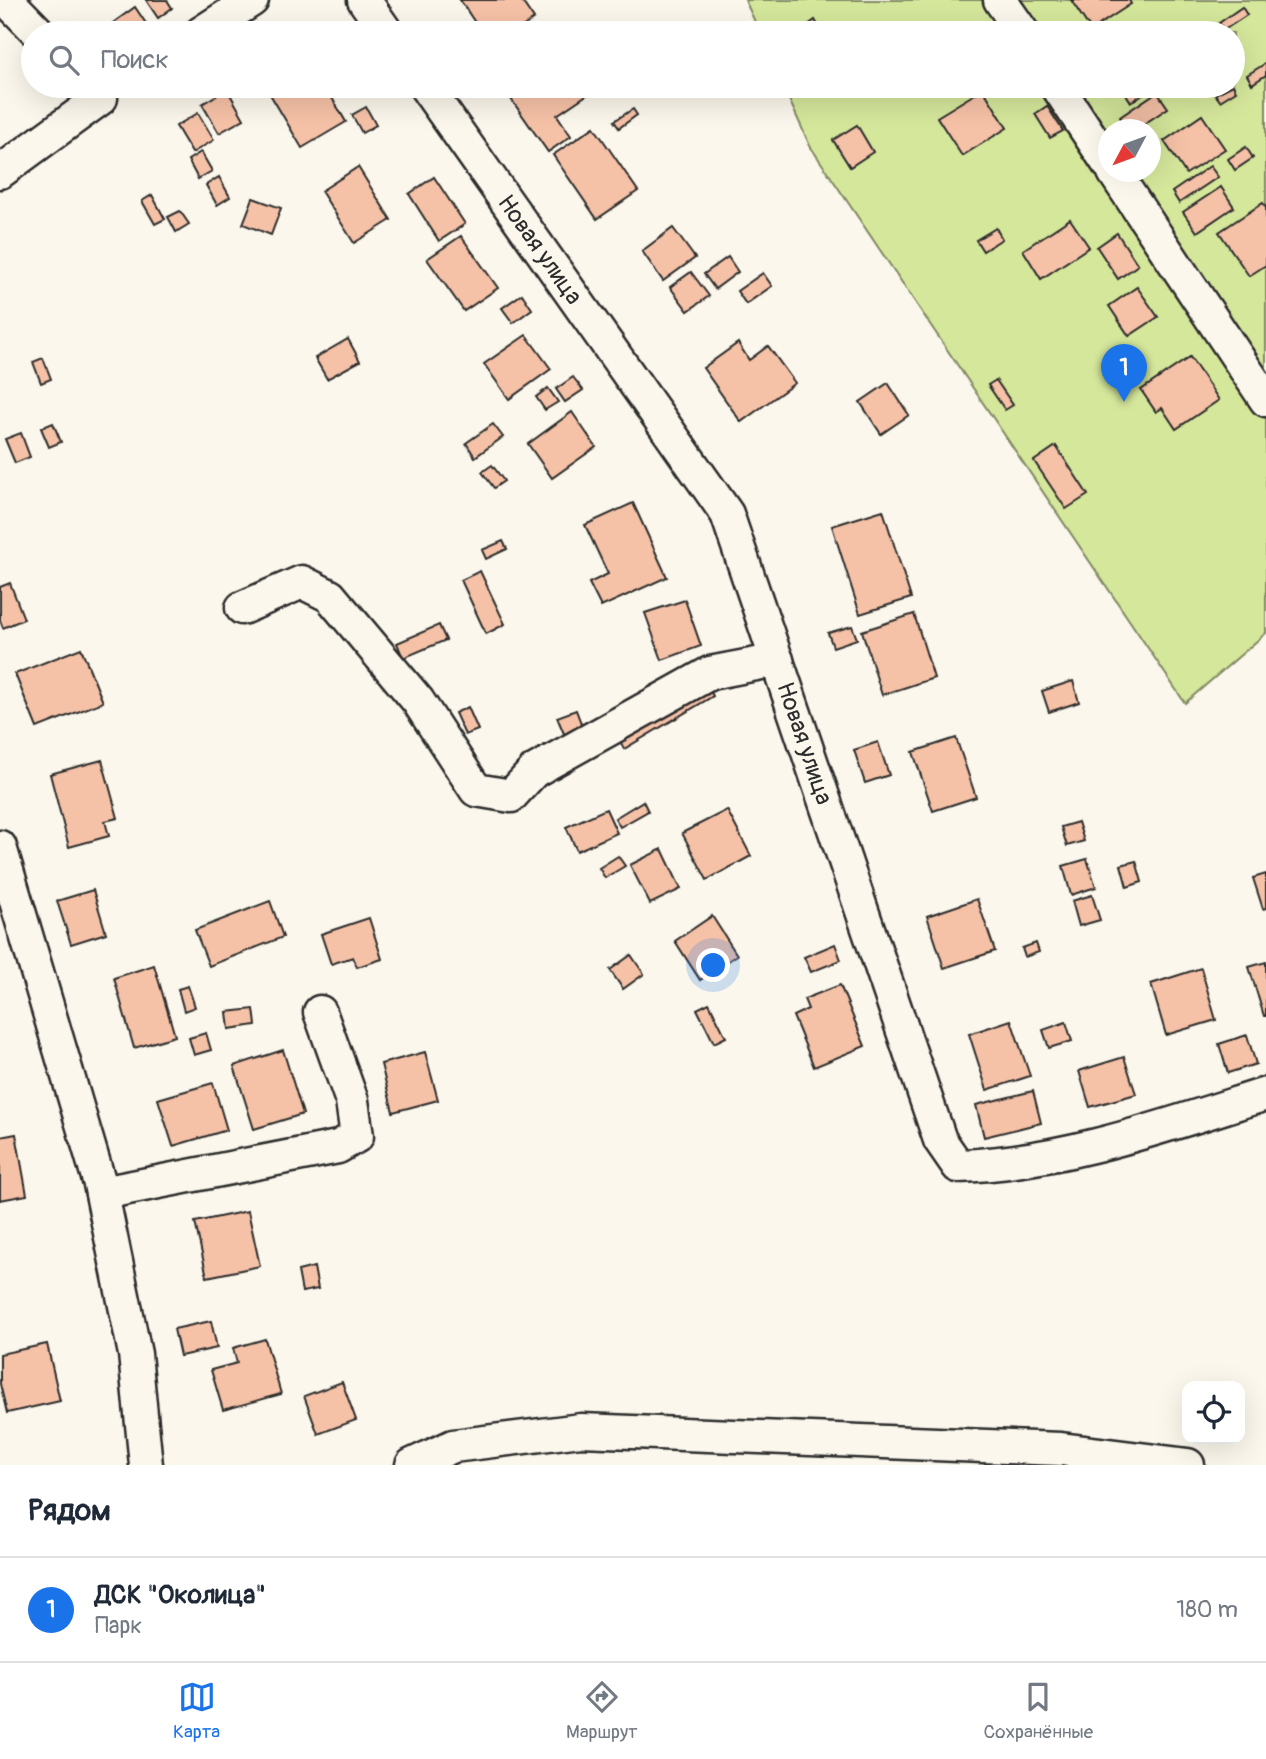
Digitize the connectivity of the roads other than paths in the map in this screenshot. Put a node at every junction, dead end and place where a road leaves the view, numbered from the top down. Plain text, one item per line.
1 (7, 0) edge
2 (252, 0) edge
3 (364, 0) edge
4 (1000, 0) edge
5 (27, 21) edge
6 (220, 21) edge
7 (379, 21) edge
8 (1015, 21) edge
9 (93, 98) edge
10 (433, 98) edge
11 (1065, 98) edge
12 (1098, 148) edge
13 (0, 172) edge
14 (1121, 182) edge
15 (1266, 400) edge
16 (242, 608) dead end
17 (777, 660) junction
18 (0, 847) edge
19 (320, 1012) dead end
20 (1266, 1094) edge
21 (102, 1193) junction
22 (780, 1452) edge
23 (1064, 1457) edge
24 (146, 1465) edge
25 (412, 1465) edge
26 (1188, 1465) edge

1 - 5 street
2 - 6 street
3 - 7 street
4 - 8 street
9 - 13 street
10 - 17 street, Новая улица
11 - 12 street
14 - 15 street
16 - 17 street
17 - 20 street, Новая улица
18 - 21 street
19 - 21 street
21 - 24 street
22 - 23 street
22 - 25 street
23 - 26 street

